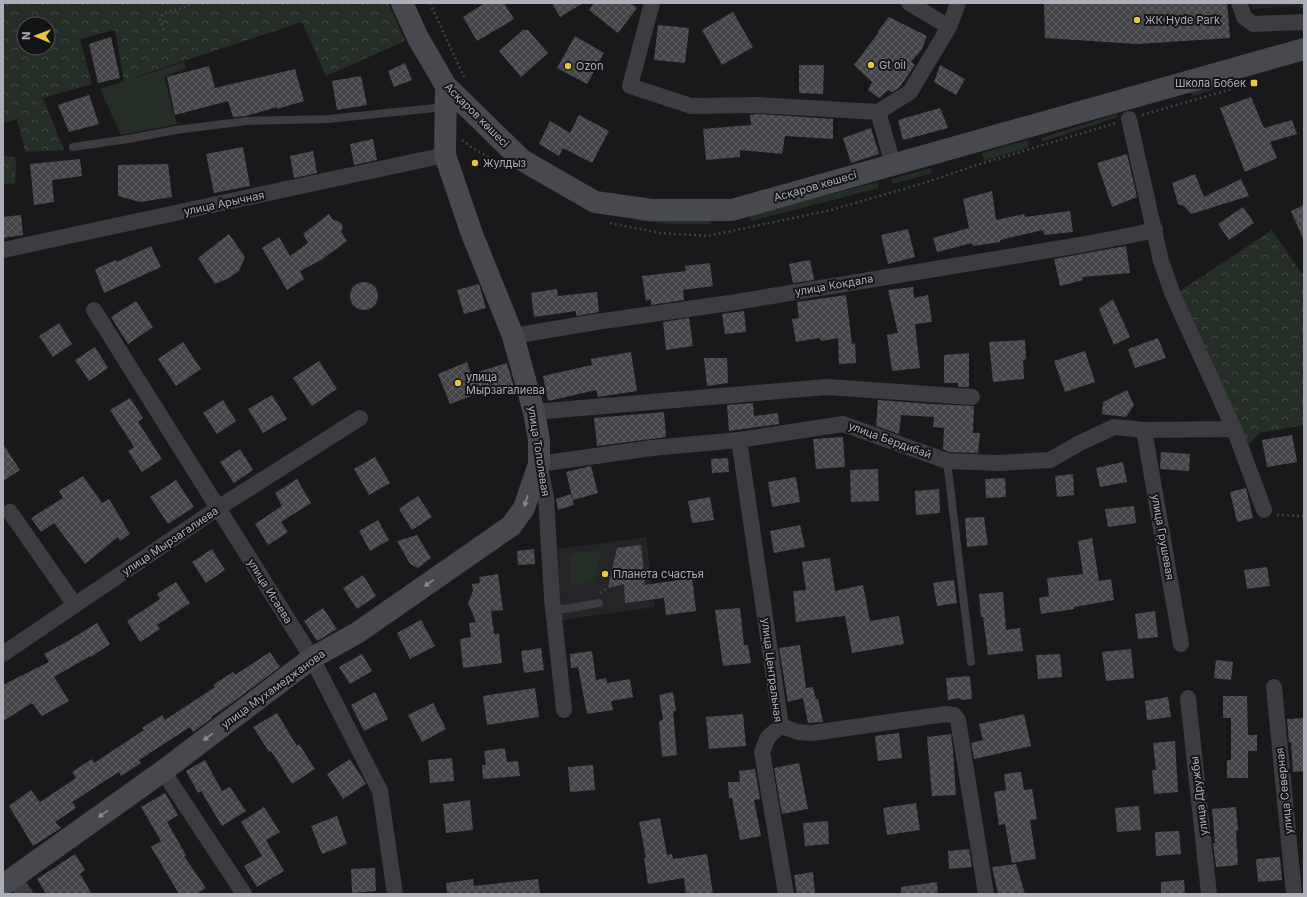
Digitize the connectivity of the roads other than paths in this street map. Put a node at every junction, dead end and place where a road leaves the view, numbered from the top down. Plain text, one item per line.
1 (402, 3) edge
2 (652, 3) edge
3 (909, 3) edge
4 (958, 3) edge
5 (1239, 3) edge
6 (1304, 22) edge
7 (949, 27) junction
8 (1304, 49) edge
9 (456, 84) junction
10 (878, 112) junction
11 (446, 116) junction
12 (1129, 119) road end
13 (73, 147) dead end
14 (445, 155) junction
15 (893, 164) junction
16 (1154, 229) junction
17 (3, 250) edge
18 (94, 310) dead end
19 (513, 336) junction
20 (972, 397) dead end
21 (534, 412) junction
22 (360, 418) dead end
23 (1234, 428) junction
24 (1144, 430) junction
25 (739, 440) junction
26 (947, 461) junction
27 (539, 464) junction
28 (218, 508) junction
29 (1264, 510) road end
30 (10, 512) dead end
31 (599, 602) dead end
32 (75, 605) junction
33 (553, 610) junction
34 (1181, 644) dead end
35 (3, 654) edge
36 (312, 658) junction
37 (971, 662) dead end
38 (1274, 688) dead end
39 (1188, 698) dead end
40 (564, 710) dead end
41 (781, 726) junction
42 (163, 771) junction
43 (14, 886) edge
44 (244, 894) edge
45 (395, 894) edge
46 (786, 894) edge
47 (986, 894) edge
48 (1209, 894) edge
49 (1294, 894) edge

1 - 9 street, Асқаров көшесі
2 - 10 street
3 - 7 street
4 - 7 street
5 - 6 street
7 - 10 street
8 - 15 street, Асқаров көшесі
9 - 11 street, улица Тополевая
9 - 15 street, Асқаров көшесі
10 - 15 street
11 - 13 lane
11 - 14 street, улица Тополевая
12 - 16 street
14 - 17 street, улица Арычная
14 - 19 street, улица Тополевая
16 - 19 street, улица Кокдала
16 - 23 street
18 - 28 street, улица Исаева
19 - 21 street, улица Тополевая
20 - 21 street
21 - 27 street, улица Тополевая
22 - 28 street, улица Мырзагалиева
23 - 24 street, улица Бердибай
23 - 29 street
24 - 26 street, улица Бердибай
24 - 34 street, улица Грушевая
25 - 26 street, улица Бердибай
25 - 27 street, улица Бердибай
25 - 41 street, улица Центральная
26 - 37 lane
27 - 33 street, улица Тополевая
27 -> 36 street, улица Мухамеджанова
28 - 32 street, улица Мырзагалиева
28 - 36 street, улица Исаева
30 - 32 street
31 - 33 lane
32 - 35 street, улица Мырзагалиева
33 - 40 street, улица Тополевая
36 -> 42 street, улица Мухамеджанова
36 - 45 street, улица Исаева
38 - 49 street, улица Северная
39 - 48 street, улица Дружбы
41 - 46 street, улица Центральная
41 - 47 street
42 -> 43 street, улица Мухамеджанова
42 - 44 street

